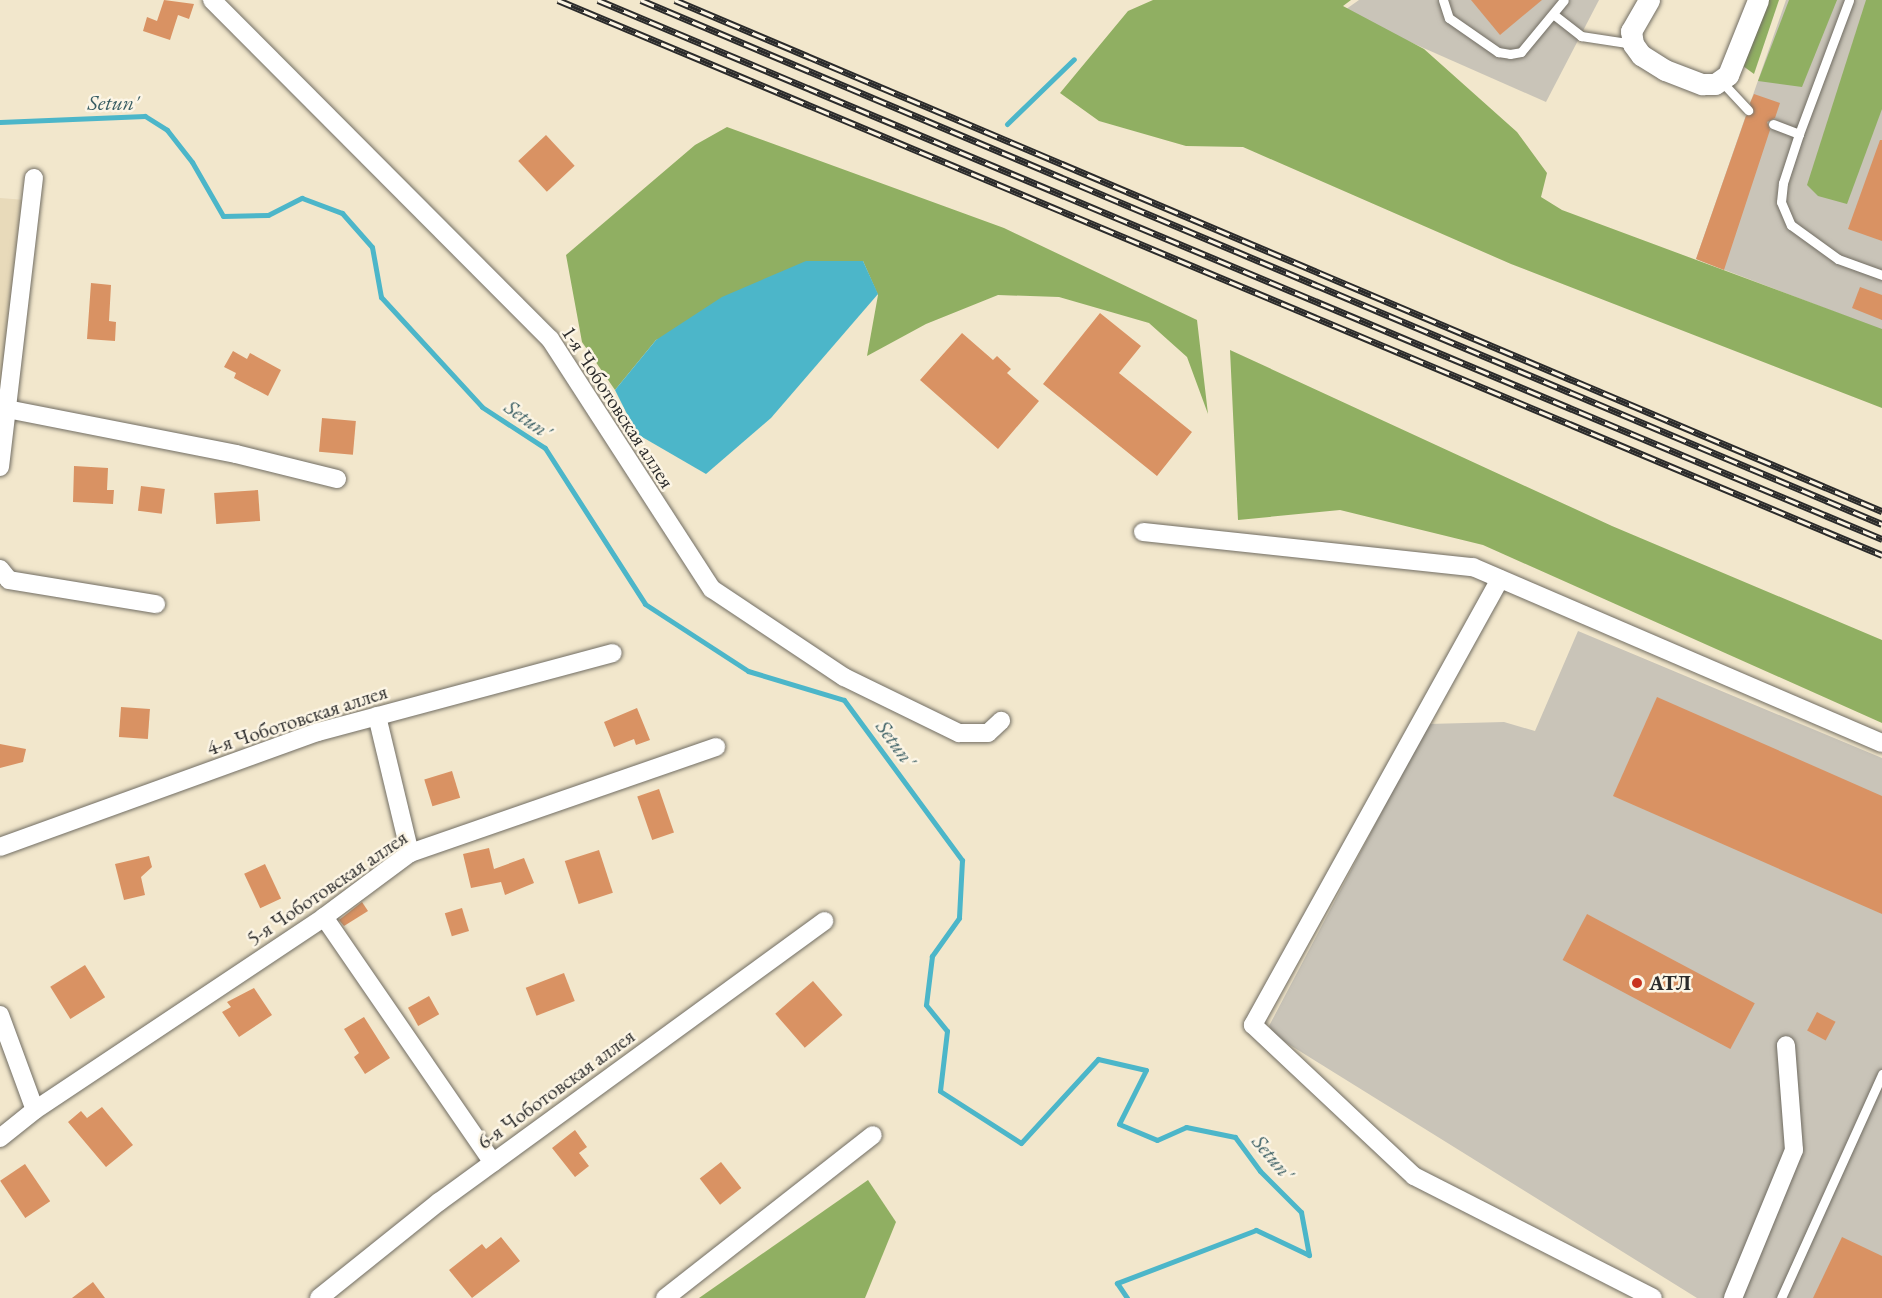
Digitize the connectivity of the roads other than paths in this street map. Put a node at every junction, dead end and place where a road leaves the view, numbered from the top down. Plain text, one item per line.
1 (212, 0) edge
2 (1443, 0) edge
3 (1564, 0) edge
4 (1649, 0) edge
5 (1758, 0) edge
6 (1849, 0) edge
7 (1553, 14) junction
8 (1634, 44) junction
9 (1721, 81) junction
10 (1748, 110) dead end
11 (1773, 124) dead end
12 (1799, 134) junction
13 (34, 178) dead end
14 (1882, 276) edge
15 (7, 409) junction
16 (0, 467) edge
17 (337, 479) dead end
18 (1143, 532) dead end
19 (0, 569) edge
20 (1500, 579) junction
21 (156, 604) dead end
22 (613, 653) dead end
23 (377, 716) junction
24 (1001, 721) dead end
25 (1882, 743) edge
26 (716, 747) dead end
27 (0, 847) edge
28 (410, 854) junction
29 (324, 917) junction
30 (824, 921) dead end
31 (0, 1015) edge
32 (1786, 1045) dead end
33 (1882, 1074) edge
34 (35, 1110) junction
35 (873, 1136) dead end
36 (0, 1138) edge
37 (493, 1163) junction
38 (319, 1298) edge
39 (665, 1298) edge
40 (1653, 1298) edge
41 (1733, 1298) edge
42 (1781, 1298) edge

1 - 24 street, 1-я Чоботовская аллея
2 - 7 lane
3 - 7 lane
4 - 8 street
5 - 9 street
6 - 12 lane
7 - 8 lane
8 - 9 street
9 - 10 lane
11 - 12 lane
12 - 14 lane
13 - 15 street
15 - 16 street
15 - 17 street
18 - 20 street
19 - 21 street
20 - 25 street
20 - 40 street
22 - 23 street, 4-я Чоботовская аллея
23 - 27 street, 4-я Чоботовская аллея
23 - 28 street
26 - 28 street, 5-я Чоботовская аллея
28 - 29 street, 5-я Чоботовская аллея
29 - 34 street, 5-я Чоботовская аллея
29 - 37 street
30 - 37 street, 6-я Чоботовская аллея
31 - 34 street
32 - 41 street
33 - 42 lane
34 - 36 street, 5-я Чоботовская аллея
35 - 39 street
37 - 38 street, 6-я Чоботовская аллея

